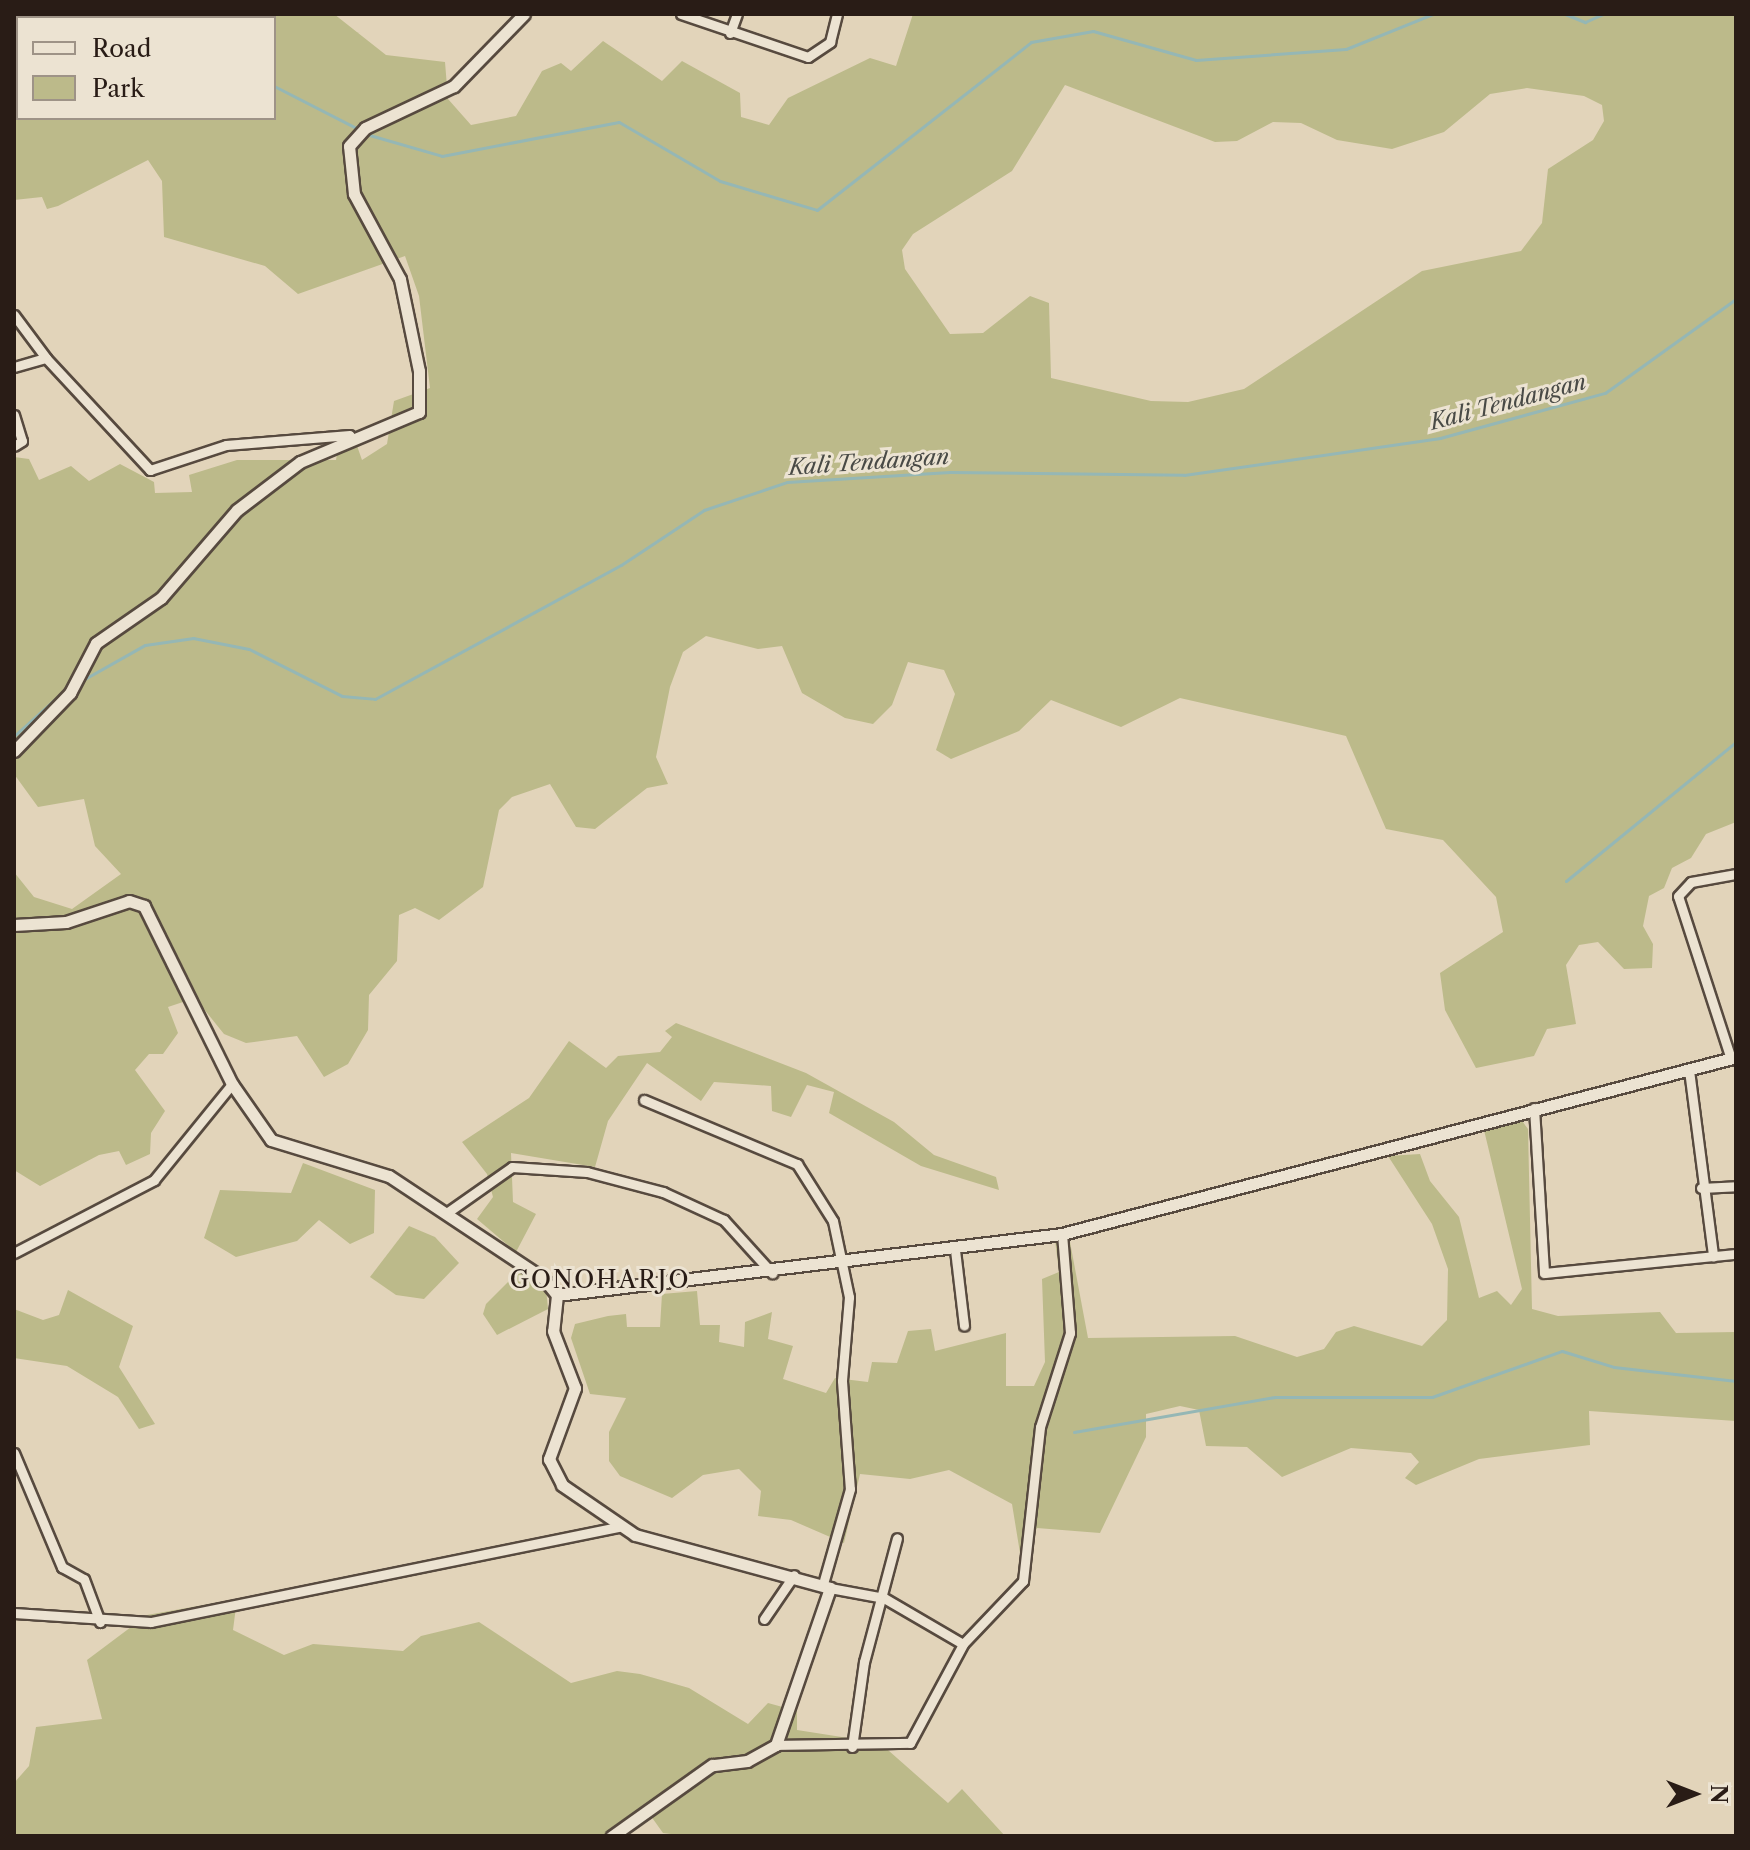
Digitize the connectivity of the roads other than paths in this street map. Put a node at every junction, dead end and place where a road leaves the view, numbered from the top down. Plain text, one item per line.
1 (524, 14) edge
2 (681, 14) edge
3 (737, 14) edge
4 (837, 14) edge
5 (730, 33) junction
6 (14, 315) edge
7 (46, 358) junction
8 (14, 367) edge
9 (14, 415) edge
10 (350, 435) junction
11 (14, 446) edge
12 (14, 751) edge
13 (1736, 874) edge
14 (14, 925) edge
15 (1733, 1058) edge
16 (1689, 1070) junction
17 (232, 1084) junction
18 (644, 1100) dead end
19 (1534, 1108) junction
20 (1736, 1186) edge
21 (1701, 1188) junction
22 (448, 1212) junction
23 (1062, 1234) junction
24 (955, 1250) junction
25 (14, 1253) edge
26 (1736, 1254) edge
27 (1713, 1256) junction
28 (846, 1265) junction
29 (772, 1273) junction
30 (557, 1295) junction
31 (964, 1325) dead end
32 (14, 1453) edge
33 (618, 1527) junction
34 (897, 1538) dead end
35 (795, 1573) junction
36 (827, 1584) junction
37 (884, 1598) junction
38 (14, 1613) edge
39 (764, 1619) dead end
40 (100, 1622) junction
41 (963, 1644) junction
42 (776, 1745) junction
43 (852, 1747) junction
44 (612, 1836) edge

1 - 10 street
2 - 5 street
3 - 5 street
4 - 5 street
6 - 7 street
7 - 8 street
7 - 10 street
9 - 11 street
10 - 12 street
13 - 15 street
14 - 17 street
15 - 16 street
16 - 19 street
16 - 21 street
17 - 22 street
17 - 25 street
18 - 28 street
19 - 23 street
19 - 27 street
20 - 21 street
21 - 27 street
22 - 29 street
22 - 30 street
23 - 24 street
23 - 41 street
24 - 28 street
24 - 31 street
26 - 27 street
28 - 29 street
28 - 36 street
29 - 30 street
30 - 33 street
32 - 40 street
33 - 35 street
33 - 40 street
34 - 37 street
35 - 36 street
35 - 39 street
36 - 37 street
36 - 42 street
37 - 41 street
37 - 43 street
38 - 40 street
41 - 43 street
42 - 43 street
42 - 44 street

